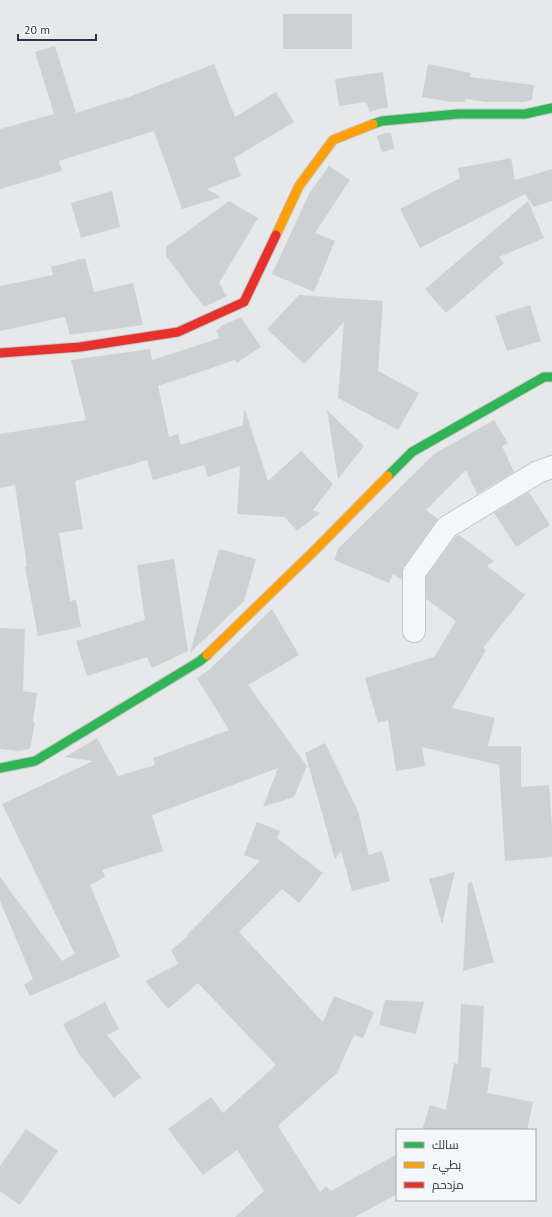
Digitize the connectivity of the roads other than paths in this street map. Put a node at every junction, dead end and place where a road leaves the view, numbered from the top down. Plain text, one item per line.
1 (552, 108) edge
2 (0, 353) edge
3 (552, 377) edge
4 (552, 467) edge
5 (414, 631) dead end
6 (0, 768) edge

1 - 2 street
3 - 6 street
4 - 5 street

